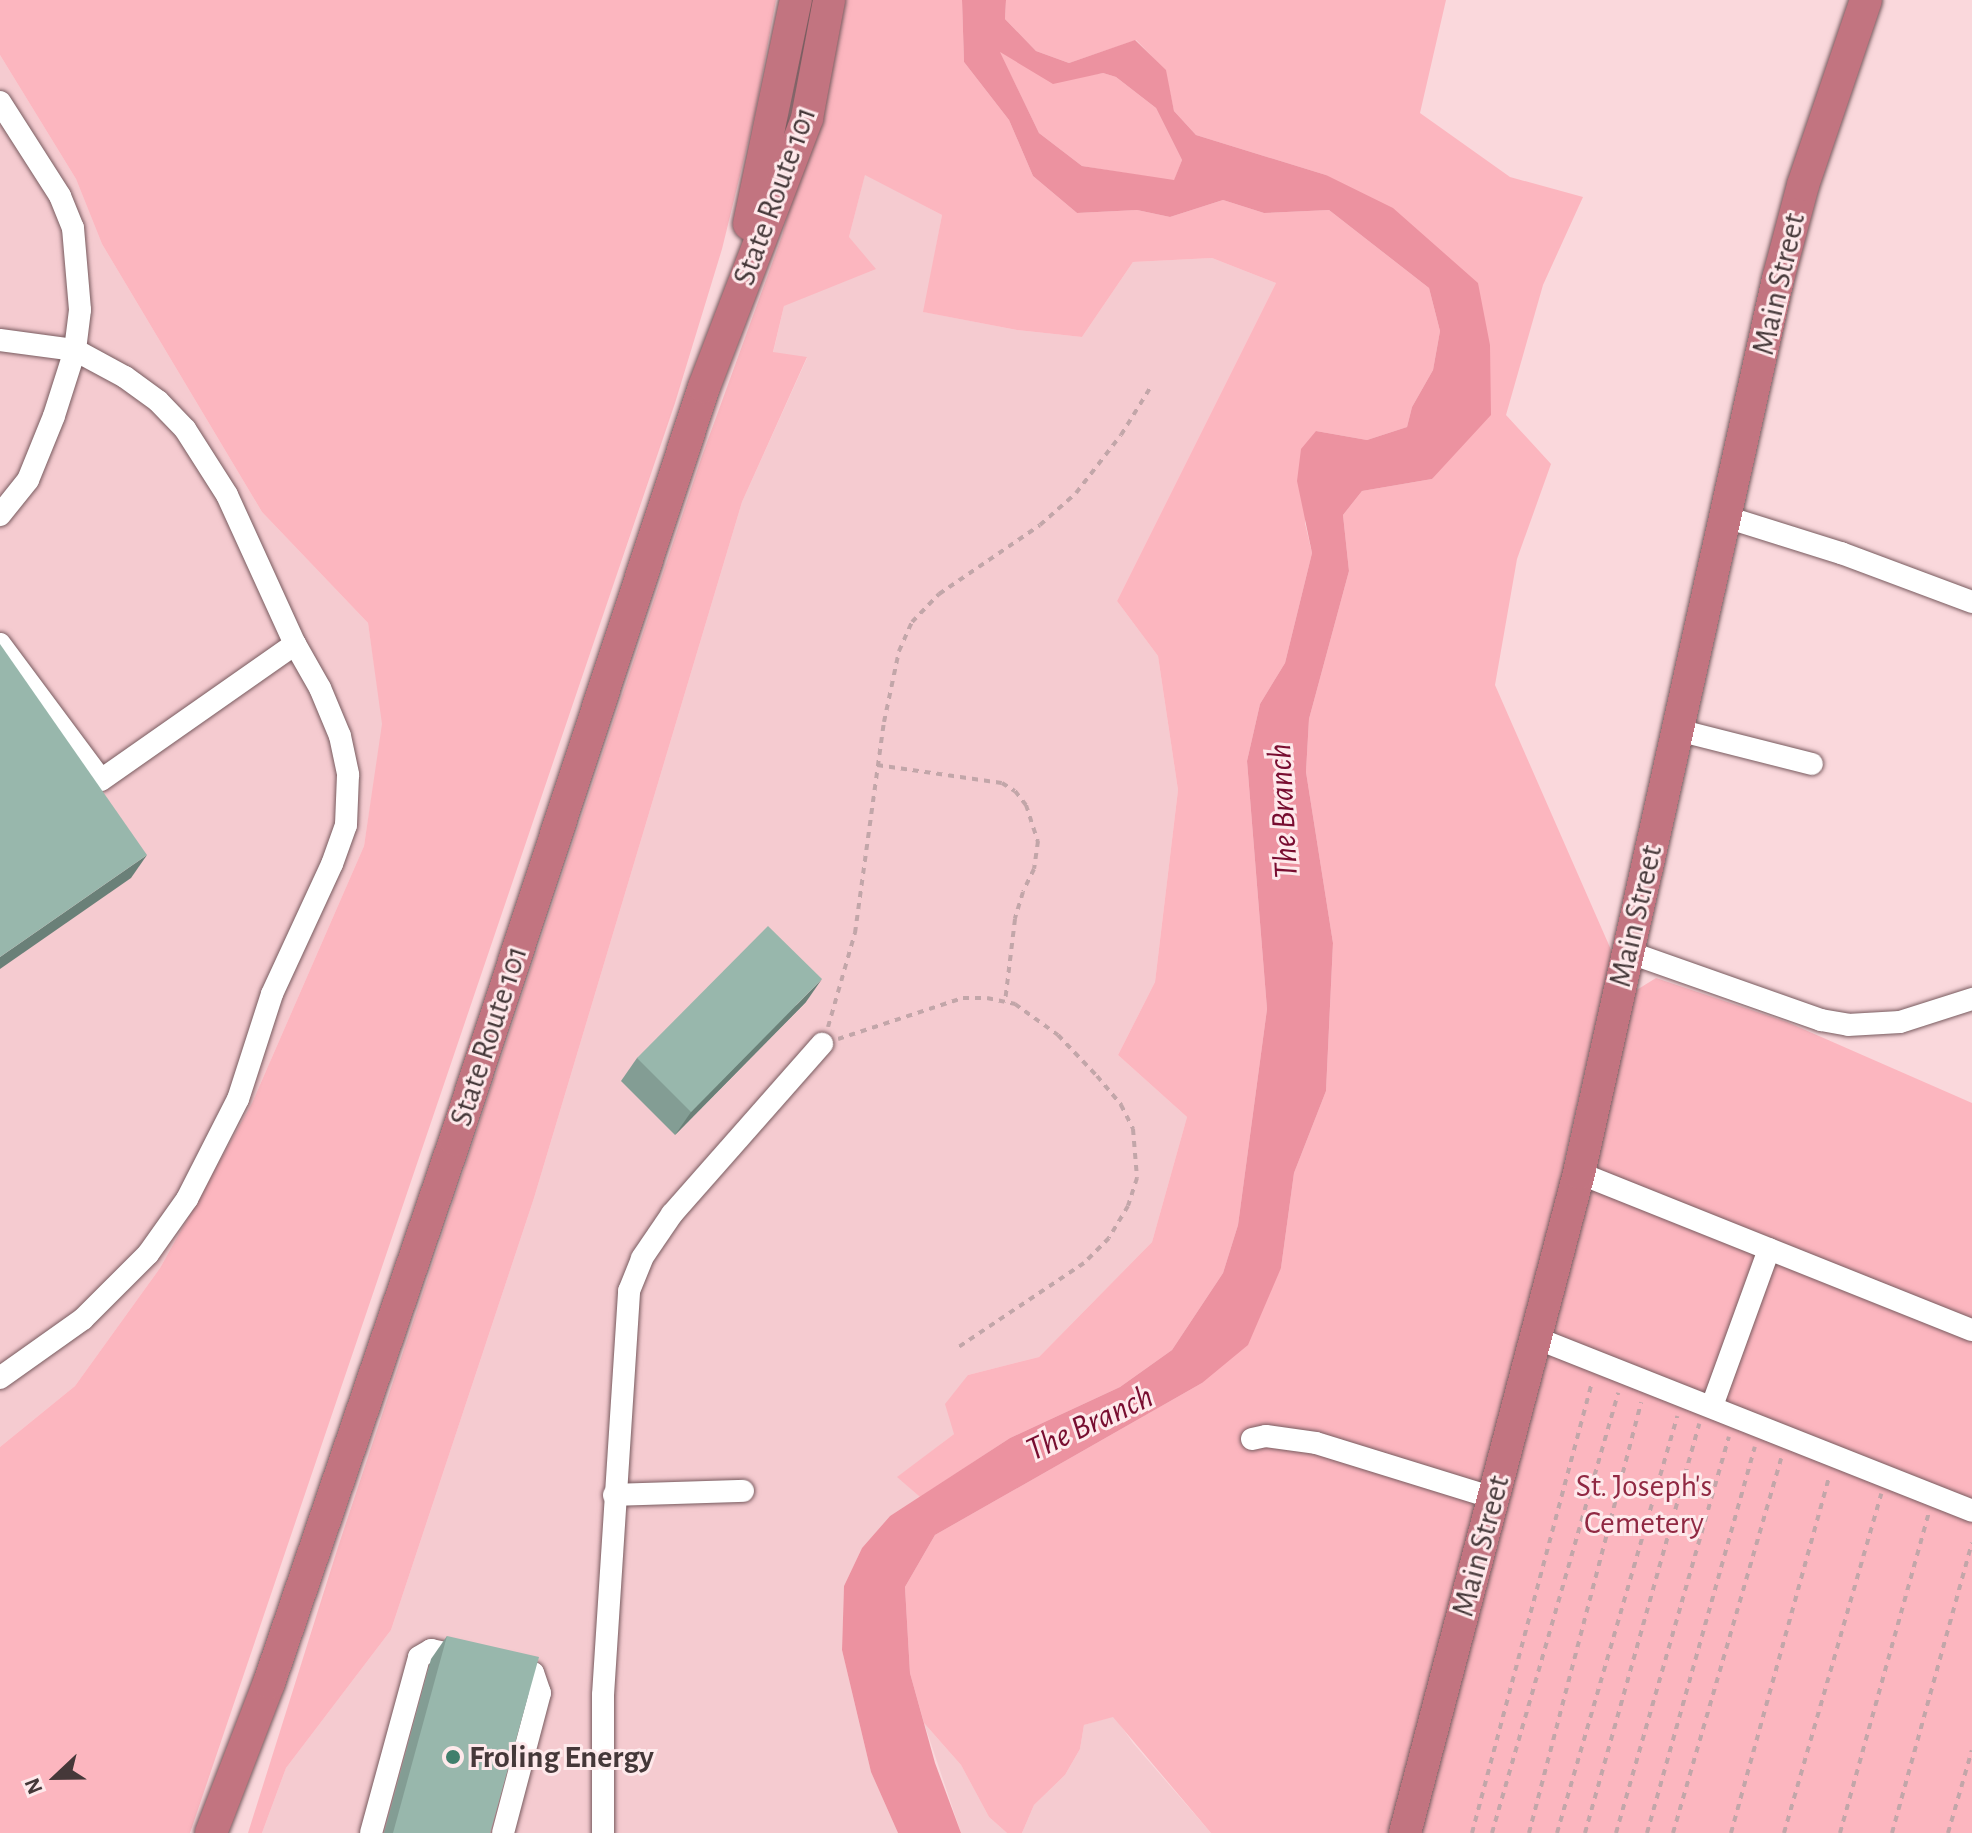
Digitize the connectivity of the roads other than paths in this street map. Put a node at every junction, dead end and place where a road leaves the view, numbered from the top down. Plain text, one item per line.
1 (796, 0) edge
2 (829, 0) edge
3 (1866, 0) edge
4 (0, 102) edge
5 (0, 340) edge
6 (75, 350) junction
7 (704, 387) junction
8 (0, 515) edge
9 (1726, 517) junction
10 (1972, 602) edge
11 (0, 644) edge
12 (295, 644) junction
13 (1678, 730) junction
14 (1812, 764) dead end
15 (1628, 952) junction
16 (1972, 999) edge
17 (822, 1044) road end
18 (1579, 1173) junction
19 (1769, 1249) junction
20 (1972, 1330) edge
21 (1536, 1338) junction
22 (0, 1378) edge
23 (1709, 1404) junction
24 (1252, 1439) dead end
25 (743, 1491) dead end
26 (614, 1495) junction
27 (1494, 1498) junction
28 (1972, 1511) edge
29 (269, 1683) junction
30 (211, 1833) edge
31 (230, 1833) edge
32 (371, 1833) edge
33 (503, 1833) edge
34 (603, 1833) edge
35 (1405, 1833) edge

1 - 7 highway, State Route 101
2 - 7 highway, State Route 101
3 - 9 highway, Main Street
4 - 6 street
5 - 6 street
6 - 8 street
6 - 12 street
7 - 29 highway, State Route 101
9 - 10 street
9 - 13 highway, Main Street
11 - 12 street
12 - 22 street
13 - 14 street
13 - 15 highway, Main Street
15 - 16 street
15 - 18 highway, Main Street
17 - 26 street
18 - 19 street
18 - 21 highway, Main Street
19 - 20 street
19 - 23 street
21 - 23 street
21 - 27 highway, Main Street
23 - 28 street
24 - 27 street
25 - 26 street
26 - 34 street
27 - 35 highway, Main Street
29 - 30 highway, State Route 101
29 - 31 highway, State Route 101
32 - 33 street

